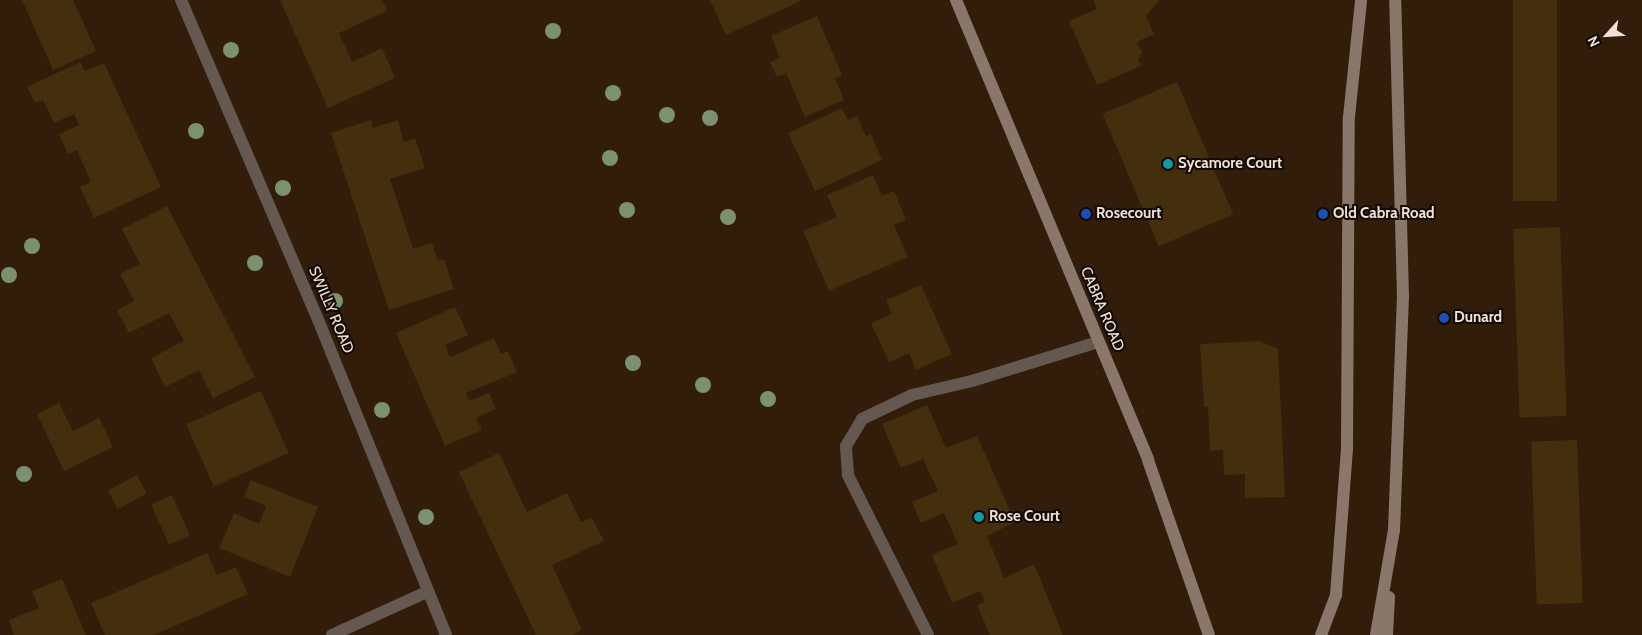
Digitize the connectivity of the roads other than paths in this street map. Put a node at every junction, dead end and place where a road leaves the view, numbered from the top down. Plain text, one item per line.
1 (181, 0) edge
2 (956, 0) edge
3 (1361, 0) edge
4 (1395, 0) edge
5 (1098, 342) junction
6 (1394, 530) junction
7 (427, 592) junction
8 (332, 635) edge
9 (446, 635) edge
10 (928, 635) edge
11 (1209, 635) edge
12 (1321, 635) edge
13 (1376, 635) edge
14 (1387, 635) edge

1 - 7 street, SWILLY ROAD
2 - 5 main road, CABRA ROAD
3 - 12 main road
4 - 6 main road
5 - 10 street
5 - 11 main road, CABRA ROAD
6 - 13 main road
6 - 14 main road
7 - 8 street
7 - 9 street, SWILLY ROAD

